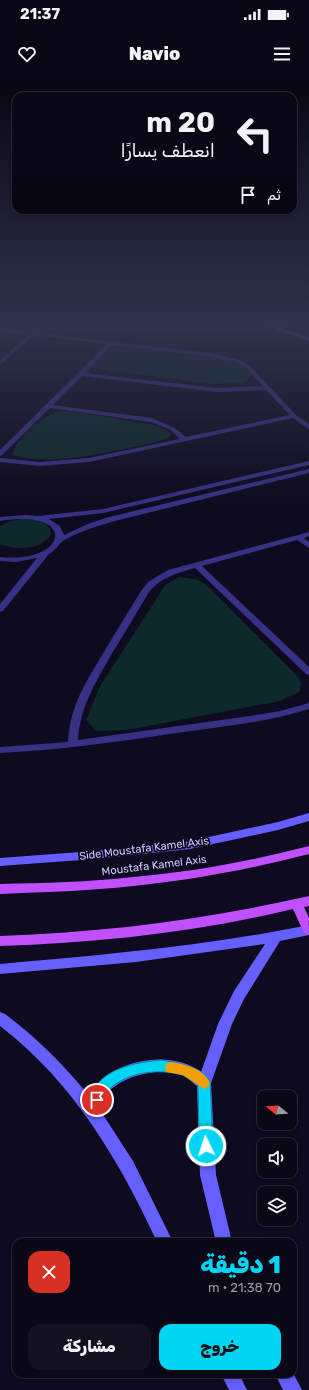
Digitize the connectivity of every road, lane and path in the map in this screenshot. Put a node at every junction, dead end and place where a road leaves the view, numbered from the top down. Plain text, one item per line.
1 (70, 385) edge
2 (172, 385) edge
3 (265, 385) edge
4 (268, 388) junction
5 (49, 406) junction
6 (294, 416) junction
7 (309, 427) edge
8 (184, 439) junction
9 (0, 454) edge
10 (0, 460) edge
11 (309, 462) edge
12 (309, 471) edge
13 (0, 515) edge
14 (13, 517) junction
15 (39, 518) junction
16 (0, 519) edge
17 (309, 534) edge
18 (298, 537) junction
19 (58, 541) junction
20 (309, 546) edge
21 (47, 552) junction
22 (0, 558) edge
23 (196, 565) junction
24 (0, 609) edge
25 (309, 672) edge
26 (309, 706) edge
27 (73, 744) junction
28 (0, 750) edge
29 (309, 817) edge
30 (309, 850) edge
31 (0, 862) edge
32 (0, 889) edge
33 (309, 901) edge
34 (297, 904) junction
35 (309, 930) edge
36 (276, 937) junction
37 (0, 941) edge
38 (0, 969) edge
39 (0, 1018) edge
40 (204, 1082) junction
41 (92, 1111) junction
42 (163, 1238) edge
43 (223, 1238) edge
44 (232, 1378) edge
45 (286, 1378) edge
46 (238, 1390) edge
47 (293, 1390) edge

1 - 5 street
2 - 4 street
3 - 4 street
4 - 6 street
5 - 8 street
5 - 9 street
6 - 7 street
6 - 8 street
8 - 10 street
11 - 15 street
12 - 19 street
13 - 14 street
14 - 15 street
14 - 16 street
15 - 19 street
17 - 18 street
18 - 20 street
18 - 23 street
19 - 21 street
21 - 22 street
21 - 24 street
23 - 25 street
23 - 27 street
26 - 27 street
27 - 28 street
29 - 31 street, Side Moustafa Kamel Axis
30 - 32 main road, Moustafa Kamel Axis
33 - 34 main road
34 - 35 main road
34 - 37 main road
35 - 36 street
36 - 38 street
36 - 40 street
39 - 41 street
40 - 41 street
40 - 43 street
41 - 42 street
44 - 46 street
45 - 47 street

